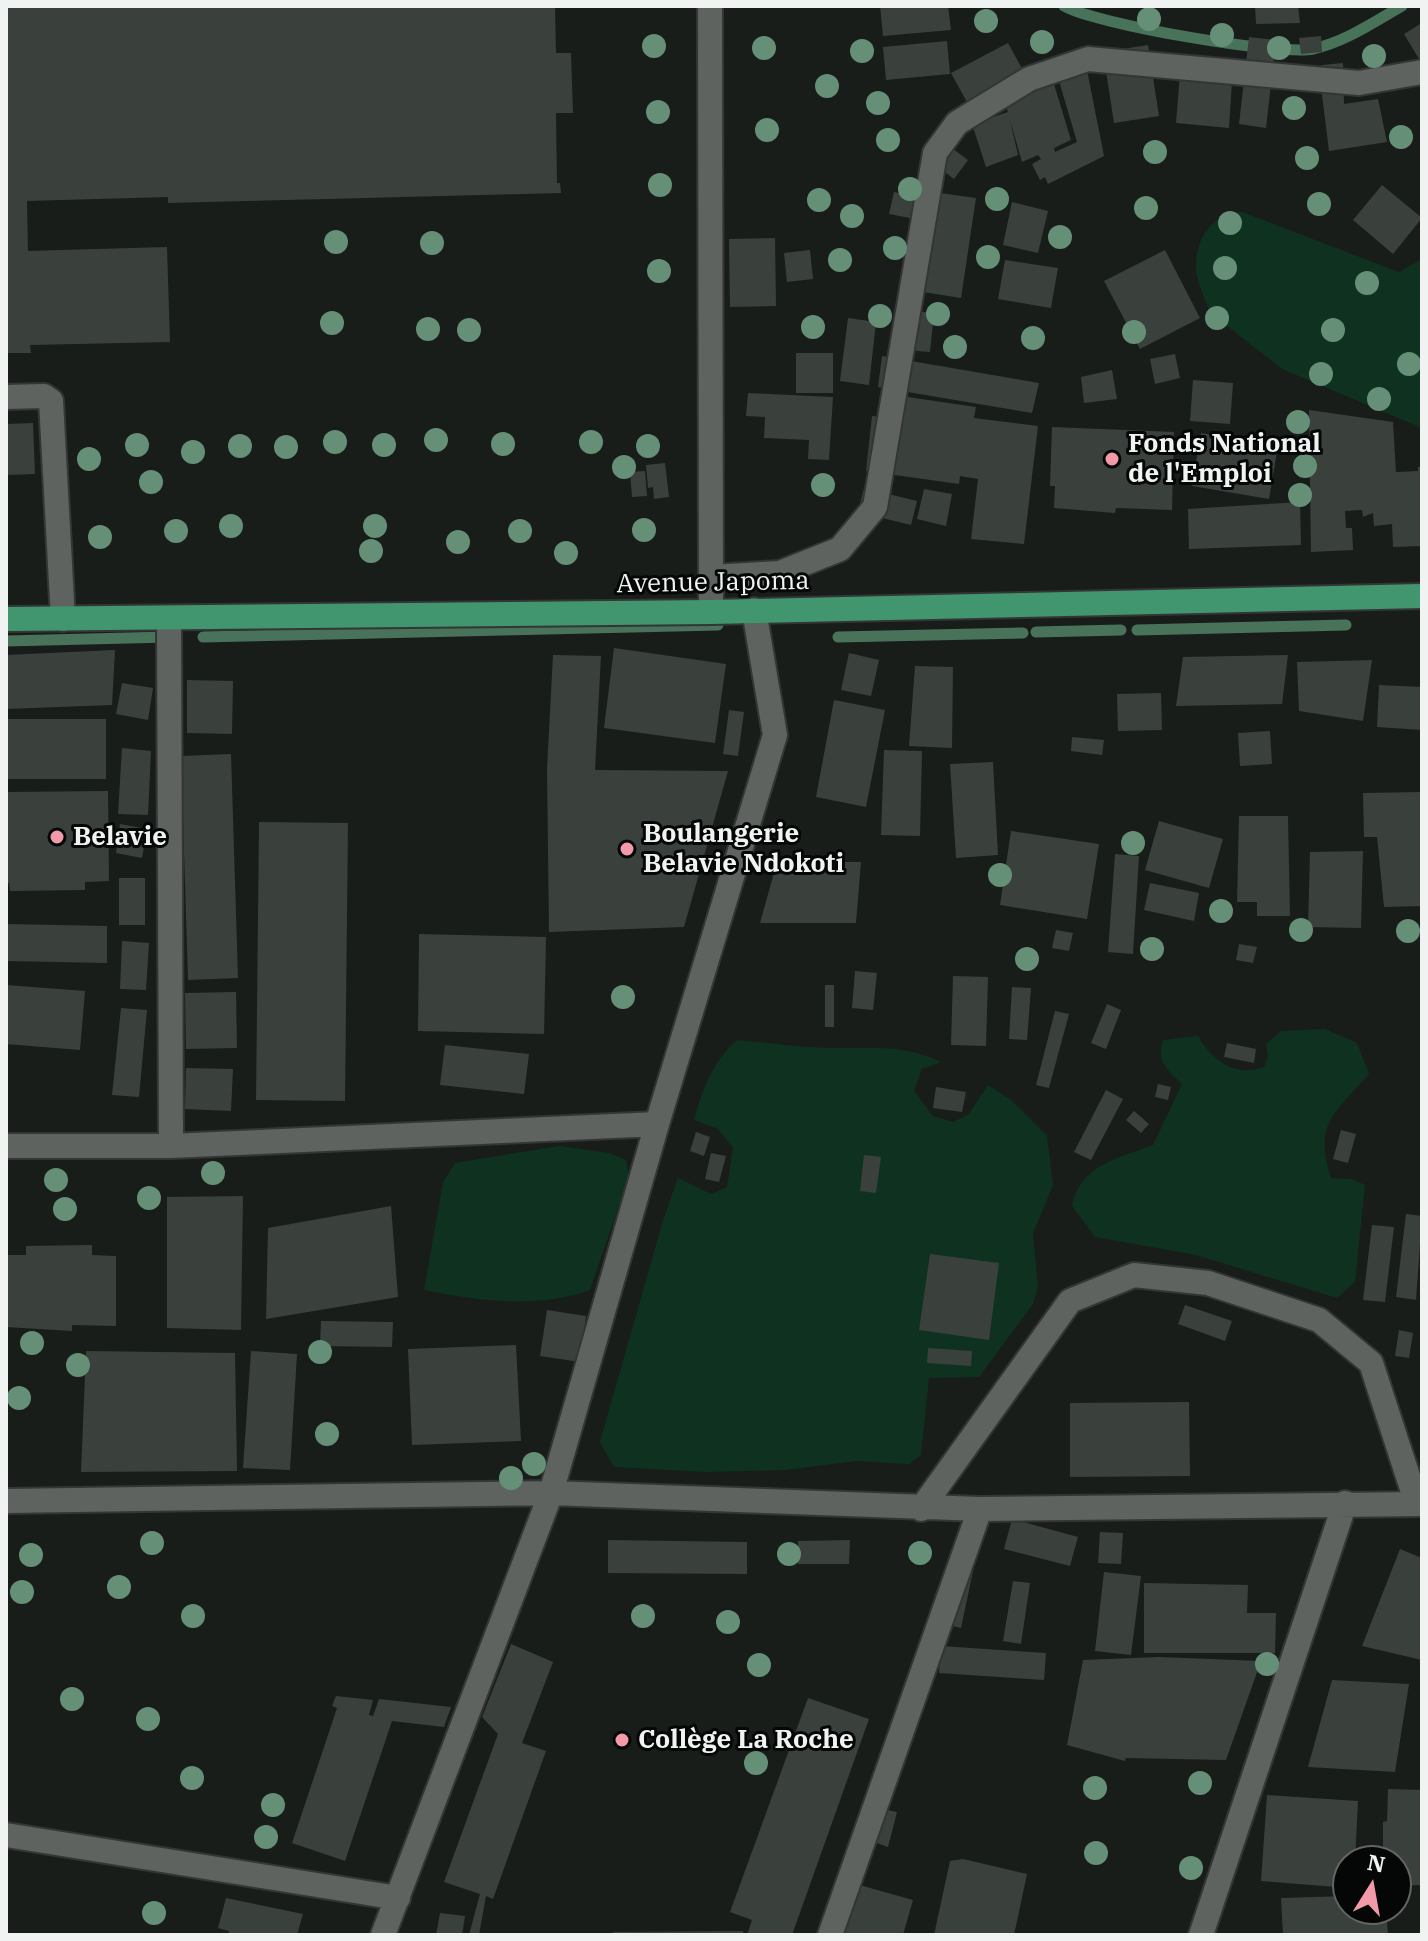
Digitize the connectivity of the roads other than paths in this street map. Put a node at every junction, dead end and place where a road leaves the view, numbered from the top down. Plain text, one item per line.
1 (710, 6) edge
2 (1422, 72) edge
3 (6, 397) edge
4 (711, 577) junction
5 (1422, 596) edge
6 (754, 610) junction
7 (711, 612) junction
8 (6, 619) edge
9 (63, 619) junction
10 (169, 620) junction
11 (657, 1124) junction
12 (6, 1146) edge
13 (171, 1146) junction
14 (551, 1493) junction
15 (6, 1501) edge
16 (1345, 1503) junction
17 (1419, 1504) edge
18 (921, 1509) junction
19 (980, 1509) junction
20 (6, 1835) edge
21 (398, 1898) junction
22 (383, 1935) edge
23 (830, 1935) edge
24 (1201, 1935) edge

1 - 4 street
2 - 4 street
3 - 9 street
4 - 7 street
5 - 6 main road, Avenue Japoma
6 - 7 main road, Avenue Japoma
6 - 11 street
7 - 10 main road, Avenue Japoma
8 - 9 main road, Avenue Japoma
9 - 10 main road, Avenue Japoma
10 - 13 street
11 - 13 street
11 - 14 street
12 - 13 street
14 - 15 street
14 - 18 street
14 - 21 street
16 - 17 street
16 - 19 street
16 - 24 street
17 - 18 street
18 - 19 street
19 - 23 street
20 - 21 street
21 - 22 street

